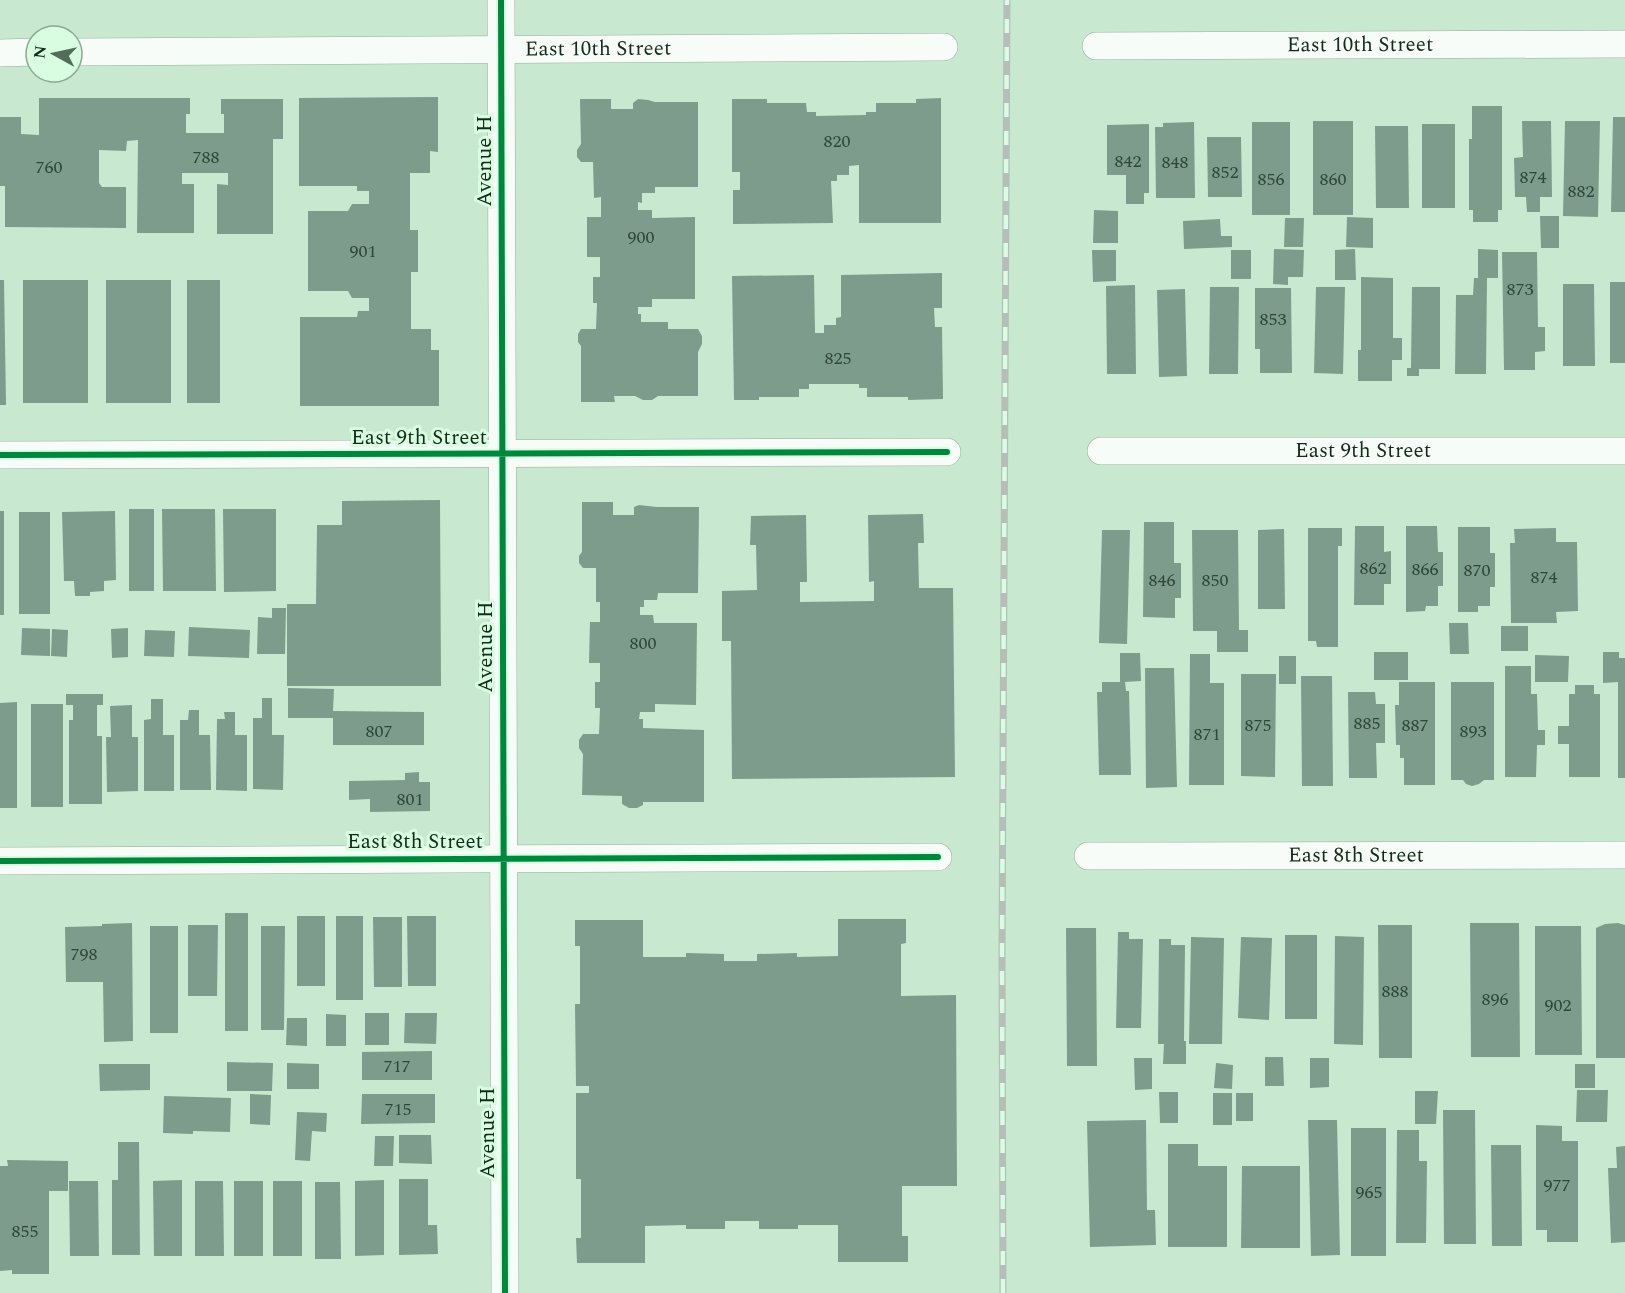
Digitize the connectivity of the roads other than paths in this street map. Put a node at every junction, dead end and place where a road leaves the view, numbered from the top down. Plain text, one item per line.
1 (501, 0) edge
2 (1625, 44) edge
3 (1096, 46) dead end
4 (944, 47) dead end
5 (501, 50) junction
6 (24, 52) edge
7 (84, 52) edge
8 (0, 53) edge
9 (1101, 451) dead end
10 (1625, 451) edge
11 (947, 452) dead end
12 (502, 454) junction
13 (0, 455) edge
14 (1625, 855) edge
15 (1088, 856) dead end
16 (938, 857) dead end
17 (504, 858) junction
18 (0, 861) edge
19 (505, 1293) edge

1 - 5 street, Avenue H
2 - 3 street, East 10th Street
4 - 5 street, East 10th Street
5 - 7 street, East 10th Street
5 - 12 street, Avenue H
6 - 8 street
9 - 10 street, East 9th Street
11 - 12 street, East 9th Street
12 - 13 street, East 9th Street
12 - 17 street, Avenue H
14 - 15 street, East 8th Street
16 - 17 street, East 8th Street
17 - 18 street, East 8th Street
17 - 19 street, Avenue H

